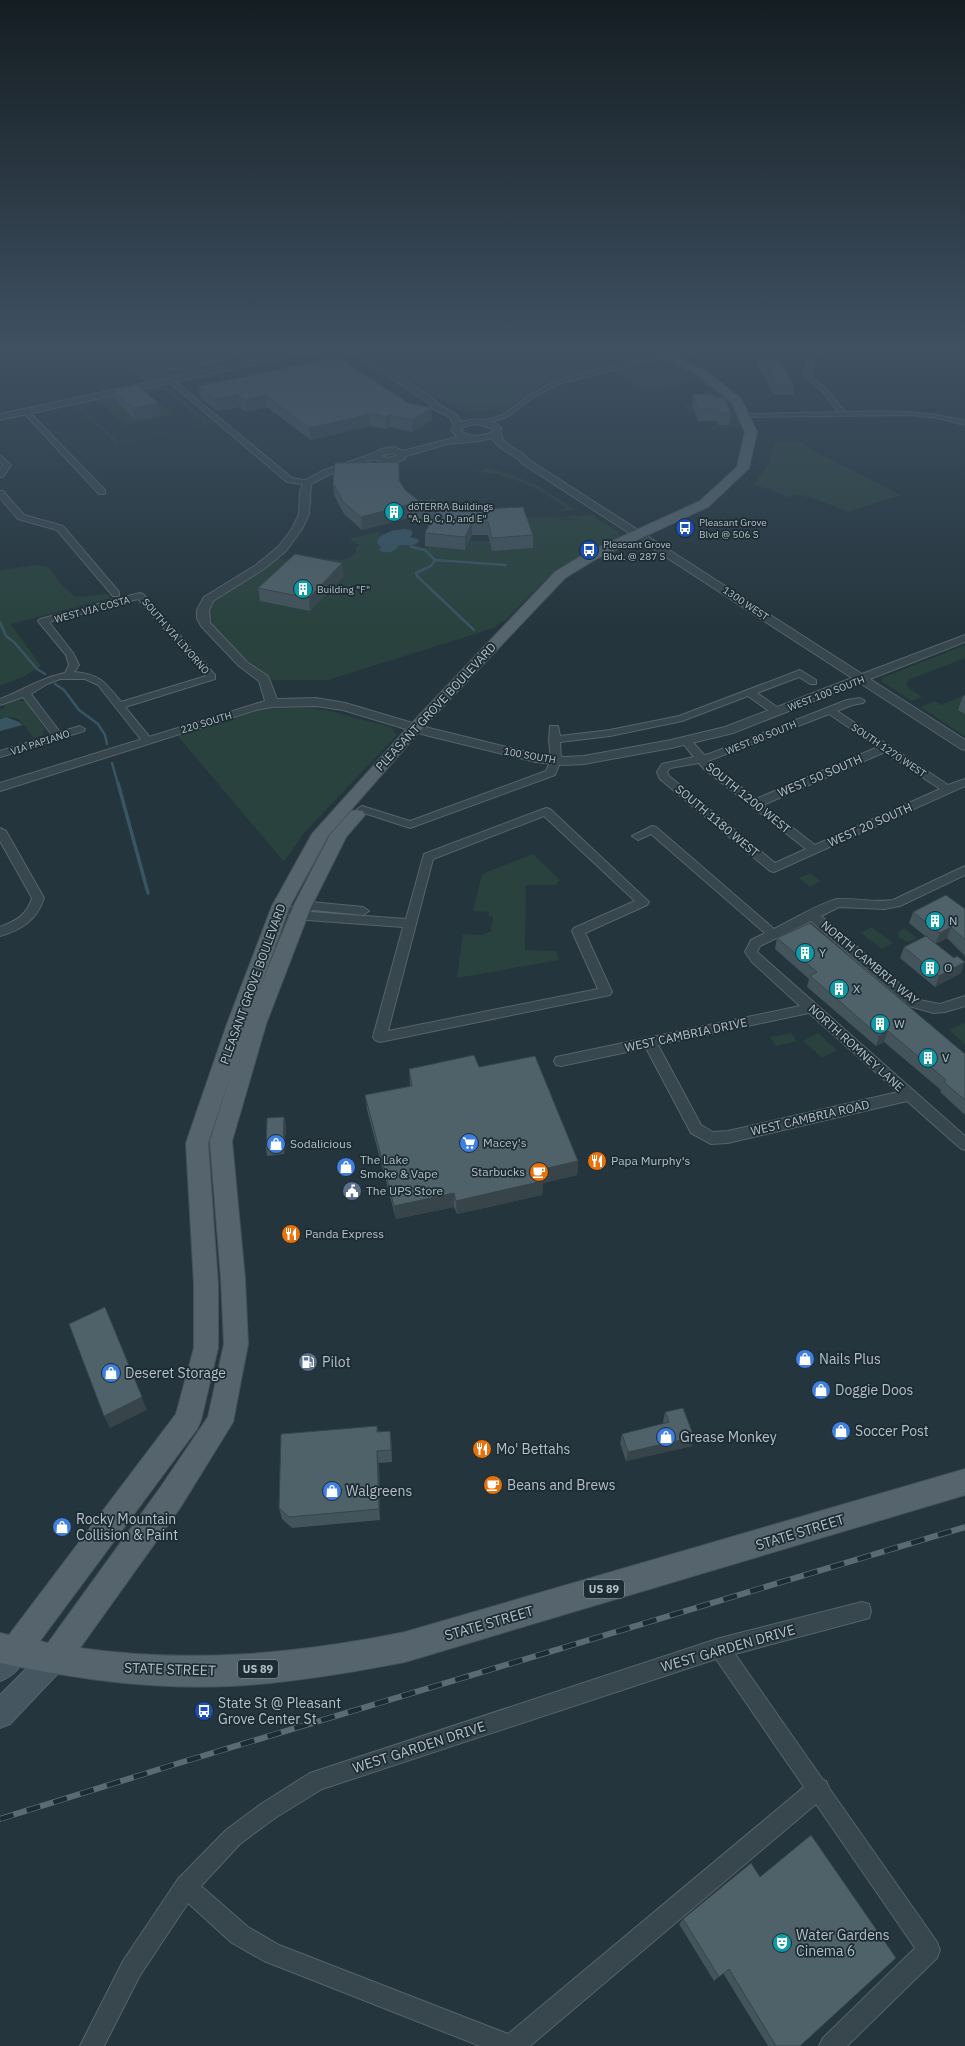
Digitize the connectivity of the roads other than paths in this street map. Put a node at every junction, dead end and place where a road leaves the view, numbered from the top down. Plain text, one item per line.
1 (56, 443) edge
2 (246, 443) edge
3 (429, 443) edge
4 (436, 443) edge
5 (487, 443) edge
6 (501, 443) edge
7 (759, 443) edge
8 (400, 453) junction
9 (0, 458) edge
10 (526, 462) junction
11 (0, 475) edge
12 (307, 483) junction
13 (102, 492) dead end
14 (0, 494) edge
15 (641, 537) junction
16 (116, 594) dead end
17 (140, 596) joint
18 (965, 638) edge
19 (68, 675) junction
20 (862, 679) junction
21 (813, 682) dead end
22 (749, 692) junction
23 (24, 693) junction
24 (860, 701) dead end
25 (0, 702) edge
26 (272, 703) junction
27 (120, 705) junction
28 (830, 710) junction
29 (777, 712) junction
30 (554, 728) dead end
31 (80, 729) dead end
32 (422, 730) junction
33 (58, 736) junction
34 (147, 740) junction
35 (554, 740) junction
36 (686, 741) junction
37 (965, 746) edge
38 (886, 748) junction
39 (0, 754) edge
40 (700, 759) junction
41 (556, 760) junction
42 (662, 772) joint
43 (965, 782) edge
44 (0, 787) edge
45 (948, 790) junction
46 (755, 804) junction
47 (362, 809) junction
48 (0, 831) edge
49 (638, 836) dead end
50 (814, 850) junction
51 (6, 852) edge
52 (774, 868) joint
53 (965, 870) edge
54 (290, 910) junction
55 (811, 914) junction
56 (410, 920) junction
57 (0, 932) edge
58 (772, 933) junction
59 (965, 1001) edge
60 (811, 1008) junction
61 (650, 1042) junction
62 (560, 1061) dead end
63 (909, 1095) junction
64 (964, 1144) edge
65 (965, 1482) edge
66 (862, 1611) dead end
67 (720, 1648) junction
68 (5, 1655) edge
69 (54, 1659) junction
70 (0, 1714) edge
71 (819, 1788) junction
72 (186, 1887) junction
73 (92, 2046) edge
74 (509, 2046) edge
75 (512, 2046) edge
76 (831, 2046) edge

1 - 13 street
2 - 12 street
3 - 8 street
4 - 8 street
5 - 10 street
6 - 10 street
7 - 15 main road, PLEASANT GROVE BOULEVARD
8 - 12 street
9 - 11 street
10 - 15 street, 1300 WEST
12 - 26 street
14 - 16 street
15 - 20 street, 1300 WEST
15 - 32 main road, PLEASANT GROVE BOULEVARD
17 - 19 street, WEST VIA COSTA
17 - 27 street, SOUTH VIA LIVORNO
18 - 20 street, WEST 100 SOUTH
19 - 23 street
19 - 27 street
20 - 29 street, WEST 100 SOUTH
20 - 37 street, 1300 WEST
21 - 22 street
22 - 29 street
22 - 35 street
23 - 25 street
23 - 33 street
24 - 28 street, WEST 80 SOUTH
26 - 32 street, 220 SOUTH
26 - 34 street, 220 SOUTH
27 - 34 street
28 - 38 street, SOUTH 1270 WEST
28 - 40 street, WEST 80 SOUTH
29 - 36 street, WEST 100 SOUTH
30 - 35 street
31 - 33 street, VIA PAPIANO
32 - 41 street, 100 SOUTH
32 - 47 main road, PLEASANT GROVE BOULEVARD
32 - 54 main road, PLEASANT GROVE BOULEVARD
33 - 39 street, VIA PAPIANO
34 - 44 street, 220 SOUTH
35 - 41 street
36 - 40 street, SOUTH 1200 WEST
36 - 41 street, 100 SOUTH
38 - 45 street, SOUTH 1270 WEST
38 - 46 street, WEST 50 SOUTH
40 - 42 street, WEST 80 SOUTH
40 - 46 street, SOUTH 1200 WEST
41 - 47 street
42 - 52 street, SOUTH 1180 WEST
43 - 45 street, WEST 20 SOUTH
45 - 50 street, WEST 20 SOUTH
46 - 50 street, SOUTH 1200 WEST
47 - 54 main road, PLEASANT GROVE BOULEVARD
48 - 51 street
49 - 58 street
50 - 52 street, WEST 20 SOUTH
51 - 57 street
53 - 55 street
54 - 56 street
54 - 68 main road, PLEASANT GROVE BOULEVARD
54 - 69 main road, PLEASANT GROVE BOULEVARD
55 - 58 street
55 - 59 street, NORTH CAMBRIA WAY
56 - 56 street
58 - 60 street, NORTH ROMNEY LANE
60 - 61 street, WEST CAMBRIA DRIVE
60 - 63 street, NORTH ROMNEY LANE
61 - 62 street, WEST CAMBRIA DRIVE
61 - 63 street, WEST CAMBRIA ROAD
63 - 64 street, NORTH ROMNEY LANE
65 - 69 main road, STATE STREET / US 89
66 - 67 street, WEST GARDEN DRIVE
67 - 71 street
67 - 72 street, WEST GARDEN DRIVE
68 - 69 main road, STATE STREET / US 89
69 - 70 main road
71 - 75 street
71 - 76 street
72 - 73 street, WEST GARDEN DRIVE
72 - 74 street

